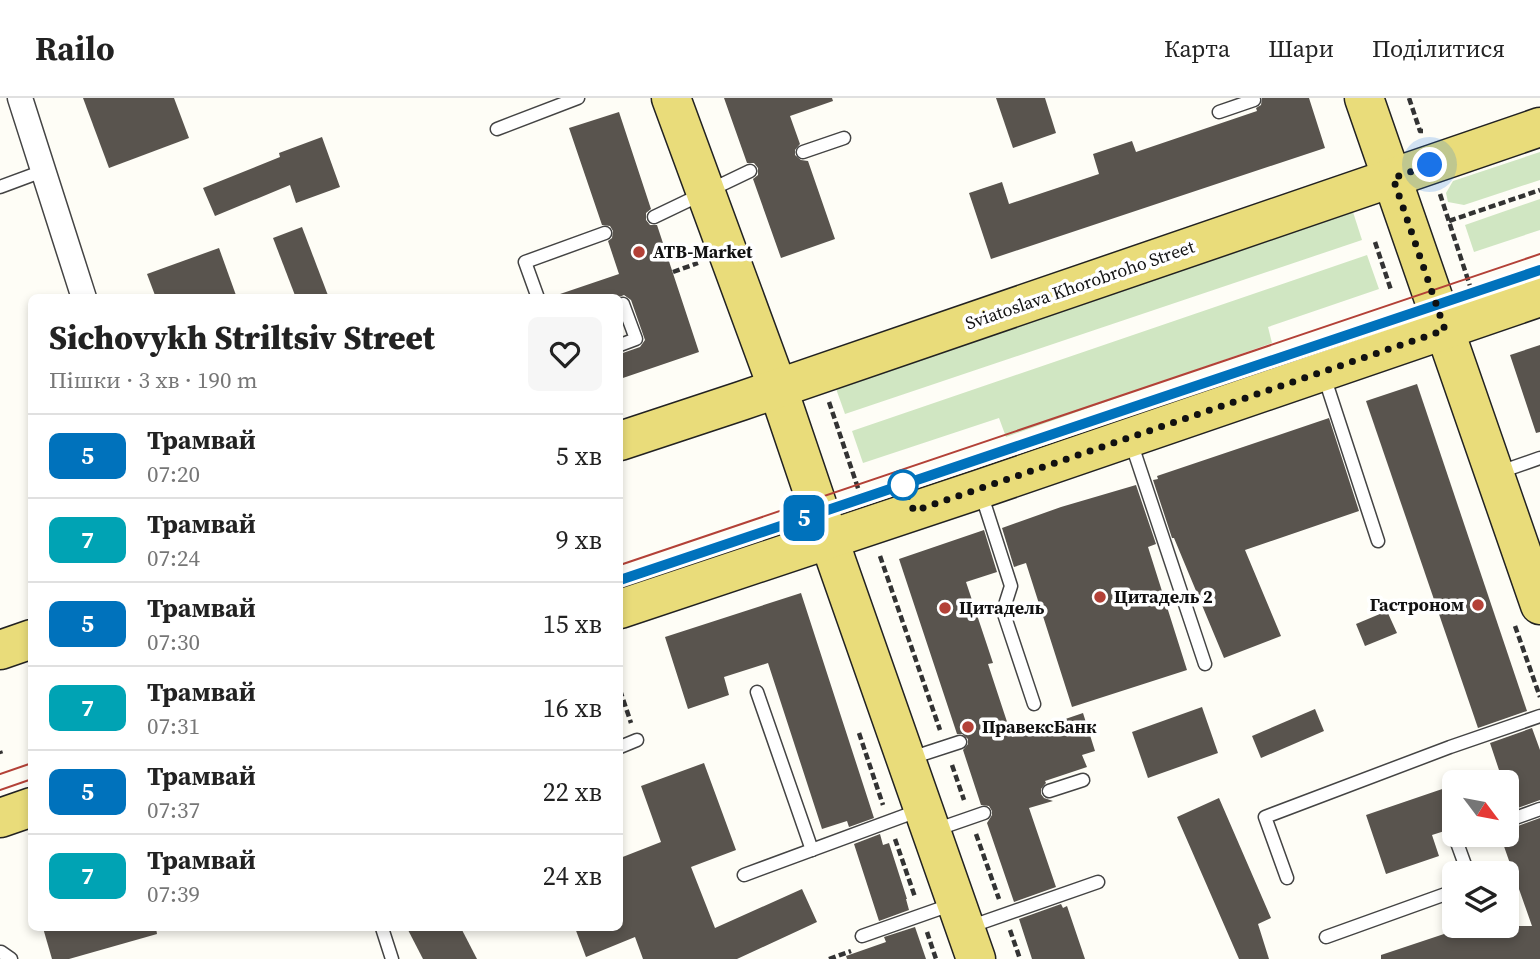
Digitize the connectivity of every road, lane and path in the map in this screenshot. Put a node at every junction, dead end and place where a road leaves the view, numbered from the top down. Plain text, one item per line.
1 (20, 98) edge
2 (578, 98) edge
3 (1364, 98) edge
4 (1409, 98) edge
5 (672, 99) edge
6 (1254, 100) dead end
7 (1219, 112) dead end
8 (1432, 127) dead end
9 (1540, 128) edge
10 (497, 129) dead end
11 (844, 138) dead end
12 (803, 152) dead end
13 (1430, 165) junction
14 (43, 171) junction
15 (750, 171) dead end
16 (1393, 178) junction
17 (0, 187) edge
18 (1540, 190) edge
19 (706, 192) junction
20 (654, 217) dead end
21 (1449, 220) junction
22 (604, 233) dead end
23 (1375, 242) dead end
24 (1461, 260) dead end
25 (698, 263) dead end
26 (673, 272) dead end
27 (1391, 290) dead end
28 (83, 294) edge
29 (537, 294) edge
30 (1540, 297) edge
31 (623, 304) edge
32 (1445, 330) junction
33 (623, 344) edge
34 (1323, 372) junction
35 (820, 374) junction
36 (778, 389) junction
37 (1130, 438) junction
38 (623, 440) edge
39 (1540, 458) edge
40 (1494, 474) junction
41 (980, 489) junction
42 (871, 526) junction
43 (829, 540) junction
44 (1378, 541) dead end
45 (1540, 605) edge
46 (623, 609) edge
47 (28, 640) edge
48 (0, 650) edge
49 (1205, 664) dead end
50 (757, 692) dead end
51 (623, 699) edge
52 (1034, 704) dead end
53 (1540, 716) edge
54 (858, 730) dead end
55 (637, 740) joint
56 (960, 742) dead end
57 (623, 746) edge
58 (946, 747) junction
59 (906, 760) junction
60 (1083, 780) dead end
61 (1049, 791) dead end
62 (28, 808) edge
63 (1540, 809) edge
64 (984, 813) dead end
65 (971, 817) junction
66 (1519, 817) edge
67 (0, 818) edge
68 (914, 820) junction
69 (812, 850) junction
70 (744, 875) dead end
71 (1287, 878) dead end
72 (1098, 882) dead end
73 (1442, 895) edge
74 (921, 915) junction
75 (1005, 915) junction
76 (966, 930) edge
77 (383, 931) edge
78 (862, 936) dead end
79 (1326, 937) dead end
80 (1, 952) edge
81 (11, 959) edge
82 (392, 959) edge
83 (936, 959) edge
84 (1020, 959) edge

1 - 14 street
2 - 10 lane
3 - 16 main road
4 - 8 path
5 - 19 main road
6 - 7 lane
9 - 13 main road, Sviatoslava Khorobroho Street
11 - 12 lane
13 - 16 main road, Sviatoslava Khorobroho Street
13 - 21 path
14 - 17 lane
14 - 28 street
15 - 19 lane
16 - 32 main road
16 - 35 main road, Sviatoslava Khorobroho Street
18 - 21 path
19 - 20 lane
19 - 36 main road
21 - 24 path
22 - 29 lane
23 - 27 path
25 - 26 path
30 - 32 main road
31 - 33 lane
32 - 34 main road
32 - 40 main road
34 - 37 main road
34 - 44 lane
35 - 36 main road, Sviatoslava Khorobroho Street
35 - 42 path
36 - 38 main road, Sviatoslava Khorobroho Street
36 - 43 main road
37 - 41 main road
37 - 49 lane
39 - 40 lane
40 - 45 main road
41 - 42 main road
41 - 52 lane
42 - 43 main road
42 - 58 path
43 - 46 main road
43 - 59 main road
47 - 48 main road
50 - 69 lane
51 - 55 path
53 - 71 lane
54 - 68 path
55 - 57 lane
56 - 58 lane
58 - 59 lane
58 - 65 path
59 - 68 main road
60 - 61 lane
62 - 67 main road
63 - 66 lane
64 - 65 lane
65 - 68 lane
65 - 75 path
68 - 69 lane
68 - 74 path
68 - 76 main road
69 - 70 lane
72 - 75 lane
73 - 79 lane
74 - 76 lane
74 - 78 lane
74 - 83 path
75 - 76 lane
75 - 84 path
77 - 82 lane
80 - 81 lane

